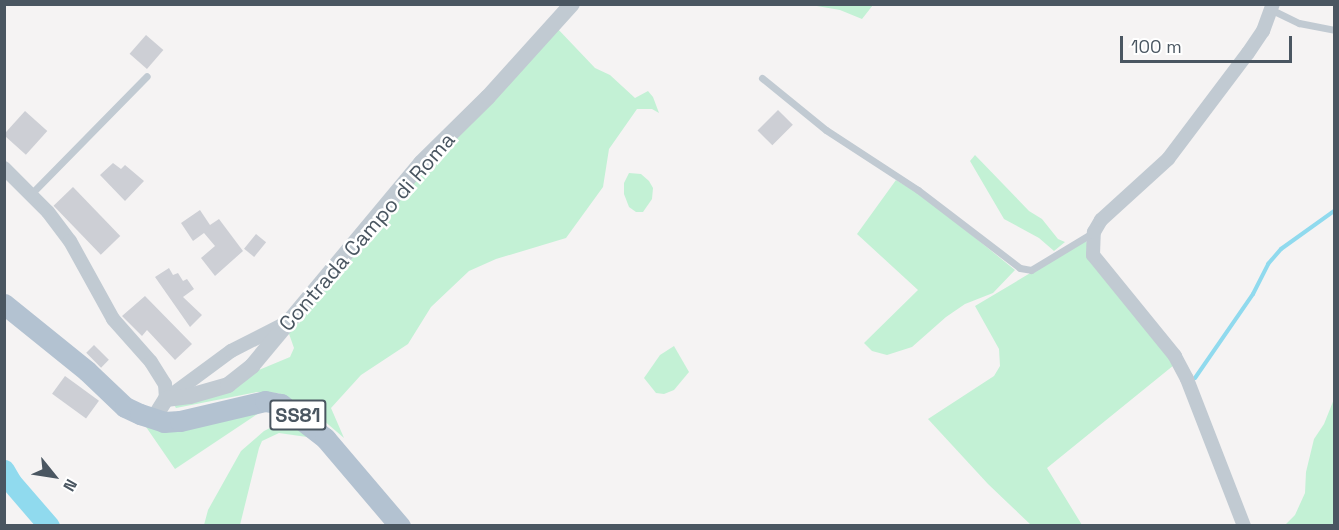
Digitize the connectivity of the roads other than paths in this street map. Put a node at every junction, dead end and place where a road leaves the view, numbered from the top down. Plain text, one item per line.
1 (572, 4) edge
2 (1273, 7) edge
3 (1335, 30) edge
4 (147, 76) dead end
5 (762, 78) dead end
6 (4, 168) edge
7 (32, 194) junction
8 (1094, 232) junction
9 (4, 304) edge
10 (289, 321) junction
11 (166, 399) junction
12 (154, 418) junction
13 (400, 525) edge
14 (1244, 525) edge

1 - 10 street, Contrada Campo di Roma
2 - 3 lane
2 - 8 street
4 - 7 lane
5 - 8 lane
6 - 7 street
7 - 11 street
8 - 14 street
9 - 12 main road, SS81
10 - 11 street
10 - 11 street, Contrada Campo di Roma
11 - 12 street
12 - 13 main road, SS81

